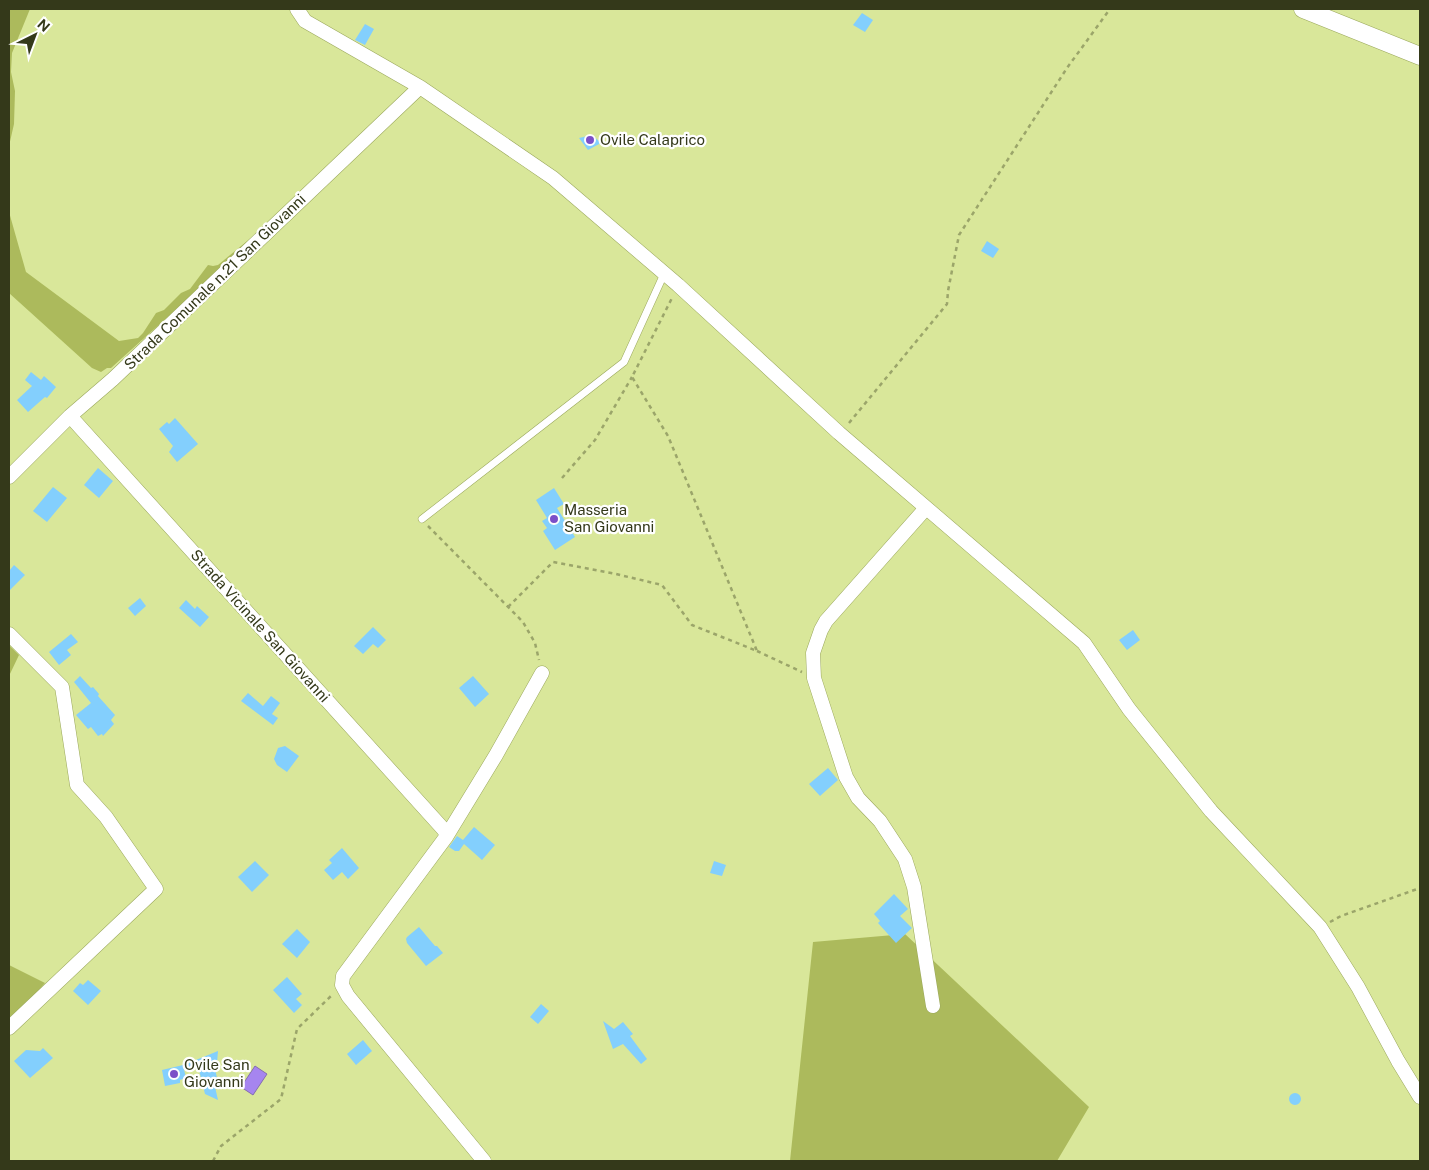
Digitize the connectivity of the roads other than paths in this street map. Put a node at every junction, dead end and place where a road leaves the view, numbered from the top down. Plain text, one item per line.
1 (297, 9) edge
2 (1303, 9) edge
3 (1420, 56) edge
4 (420, 87) junction
5 (664, 274) junction
6 (70, 416) junction
7 (9, 477) edge
8 (926, 508) junction
9 (422, 519) road end
10 (9, 634) edge
11 (542, 673) road end
12 (446, 837) junction
13 (933, 1006) dead end
14 (9, 1028) edge
15 (1420, 1097) edge
16 (484, 1161) edge

1 - 4 street
2 - 3 street
4 - 5 street
4 - 6 street, Strada Comunale n.21 San Giovanni
5 - 8 street
5 - 9 lane
6 - 7 street, Strada Comunale n.21 San Giovanni
6 - 12 street, Strada Vicinale San Giovanni
8 - 13 street
8 - 15 street
10 - 14 street
11 - 12 street
12 - 16 street

